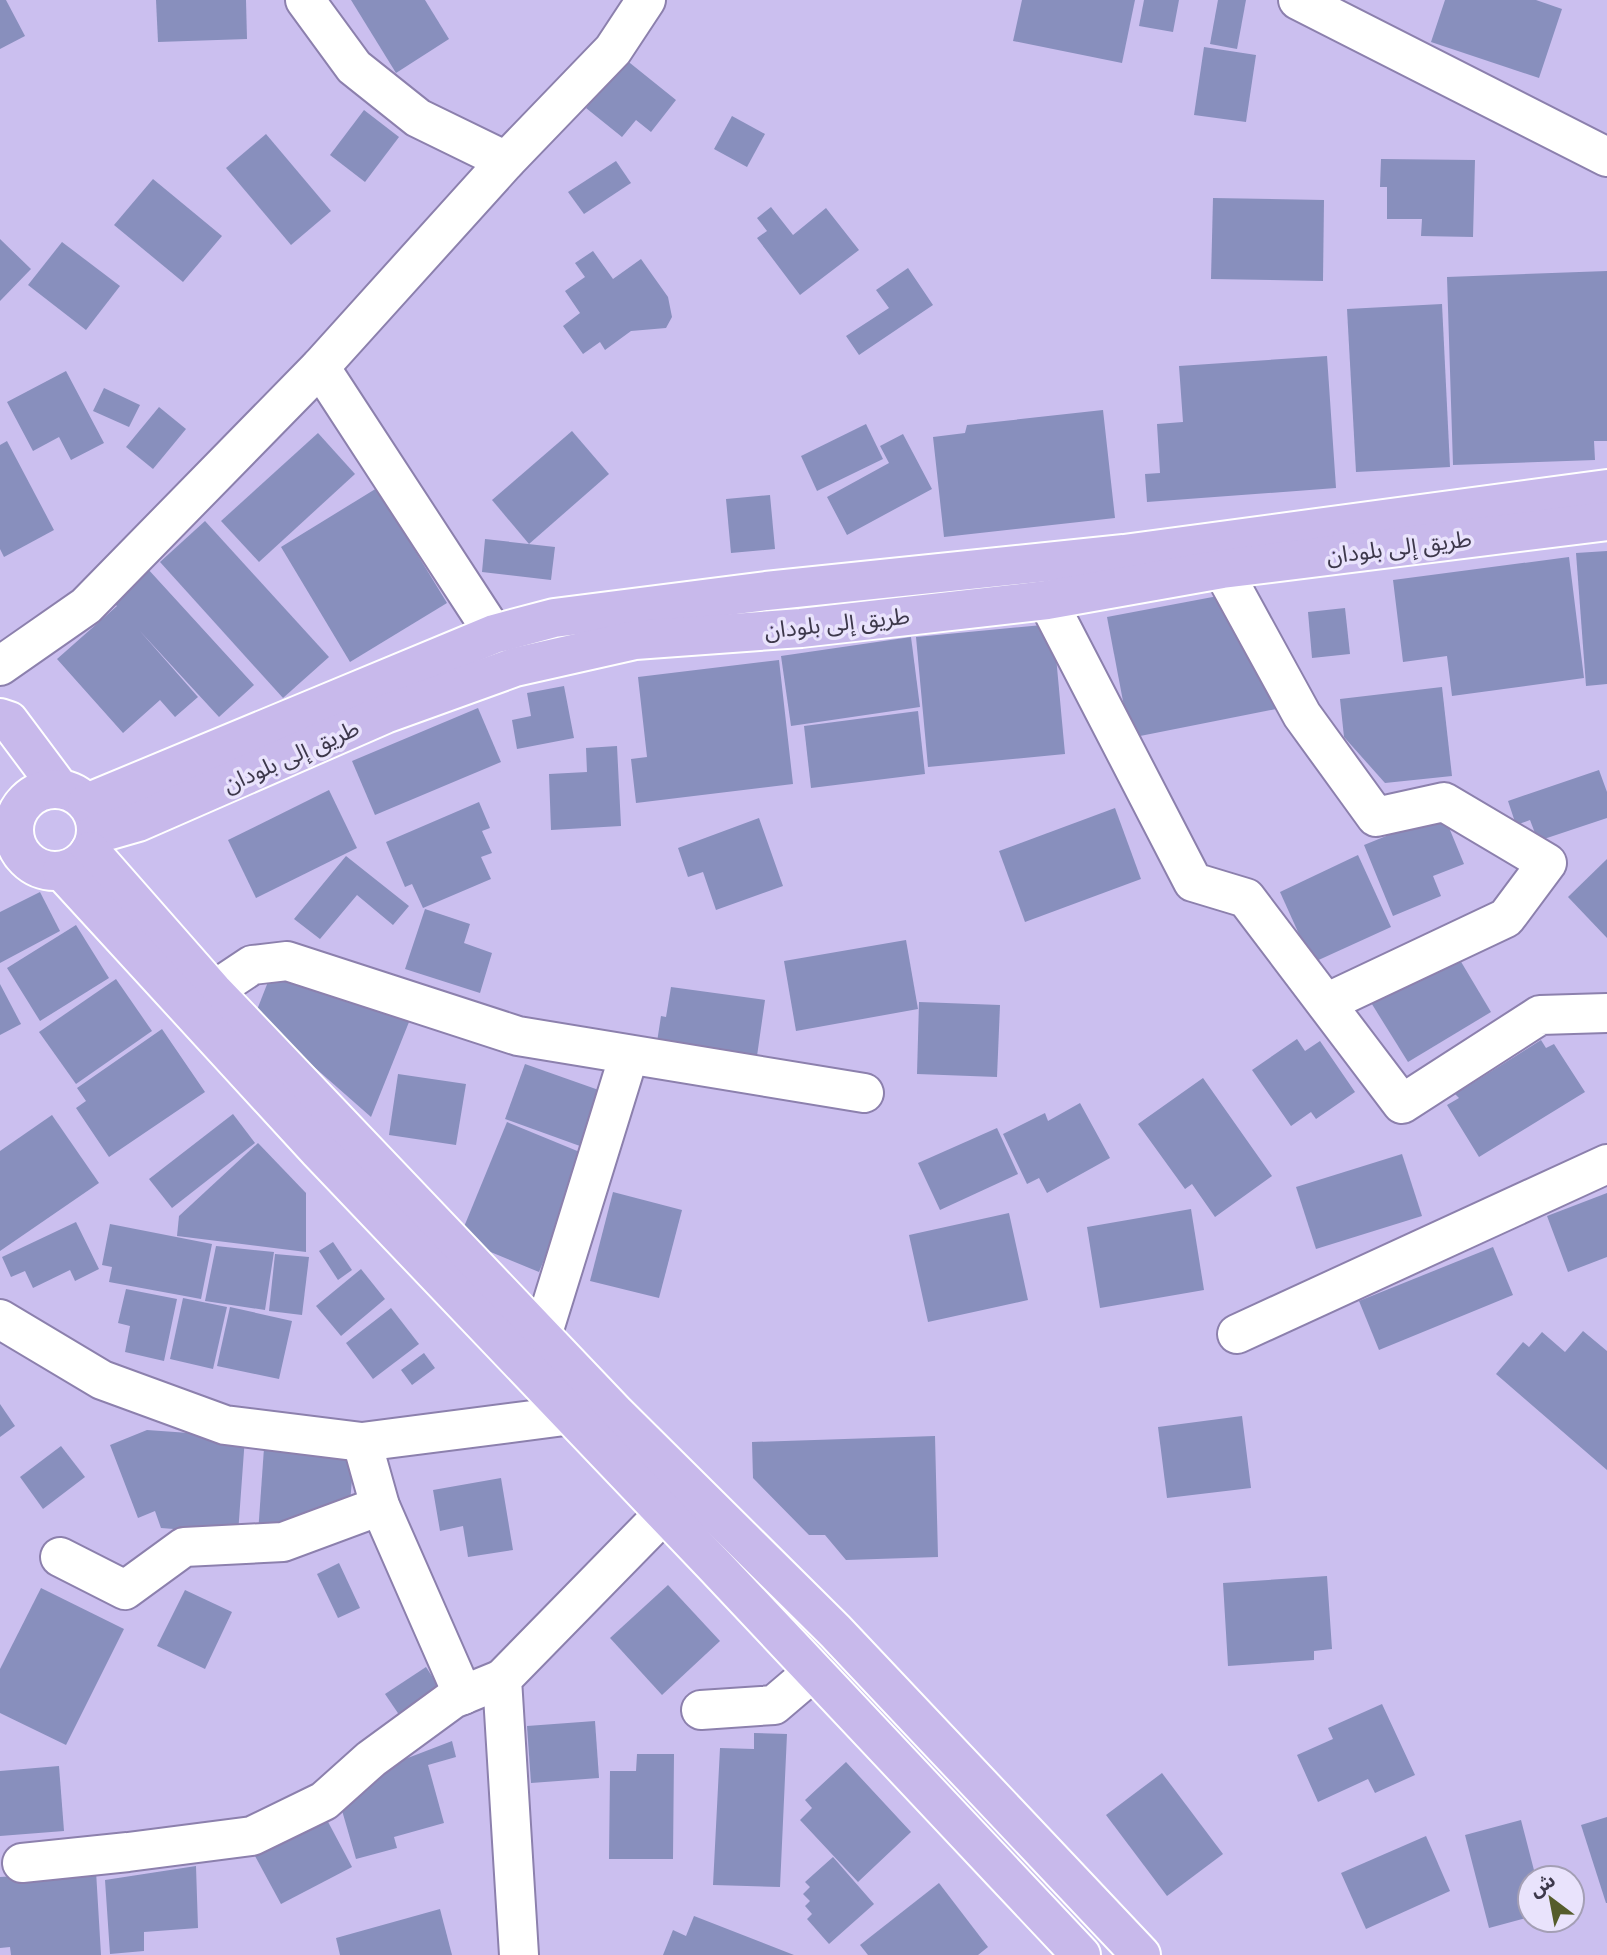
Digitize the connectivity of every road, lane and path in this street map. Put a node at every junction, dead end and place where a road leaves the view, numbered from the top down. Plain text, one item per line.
1 (305, 0) edge
2 (646, 0) edge
3 (1298, 0) edge
4 (1607, 157) edge
5 (506, 162) junction
6 (320, 367) junction
7 (1607, 489) edge
8 (1607, 521) edge
9 (1222, 569) junction
10 (1047, 600) junction
11 (494, 634) junction
12 (0, 666) edge
13 (0, 718) edge
14 (9, 828) edge
15 (79, 829) junction
16 (213, 991) junction
17 (1326, 1003) junction
18 (1607, 1013) edge
19 (629, 1055) junction
20 (864, 1093) dead end
21 (1607, 1164) edge
22 (0, 1318) edge
23 (1237, 1334) dead end
24 (542, 1336) junction
25 (572, 1415) junction
26 (362, 1442) junction
27 (691, 1487) junction
28 (380, 1506) junction
29 (664, 1513) junction
30 (60, 1557) dead end
31 (814, 1671) junction
32 (502, 1679) junction
33 (463, 1695) junction
34 (701, 1710) dead end
35 (22, 1863) dead end
36 (519, 1955) edge
37 (1081, 1955) edge
38 (1141, 1955) edge

1 - 5 street
2 - 5 street
3 - 4 street
5 - 6 street
6 - 11 street
6 - 12 street
7 - 11 main road
8 - 9 main road, طريق إلى بلودان
9 - 10 main road, طريق إلى بلودان
9 - 17 street
10 - 15 main road, طريق إلى بلودان
10 - 17 street
11 - 15 main road
13 - 15 main road
14 - 15 main road
14 - 15 main road
15 - 16 main road
15 - 25 main road
16 - 19 street
16 - 24 main road
17 - 18 street
19 - 20 street
19 - 24 street
21 - 23 street
22 - 26 street
24 - 27 main road
25 - 26 street
25 - 29 main road
26 - 28 street
27 - 29 street
27 - 38 main road
28 - 30 street
28 - 33 street
29 - 31 main road
29 - 32 street
31 - 34 street
31 - 37 main road
32 - 33 street
32 - 36 street
33 - 35 street

